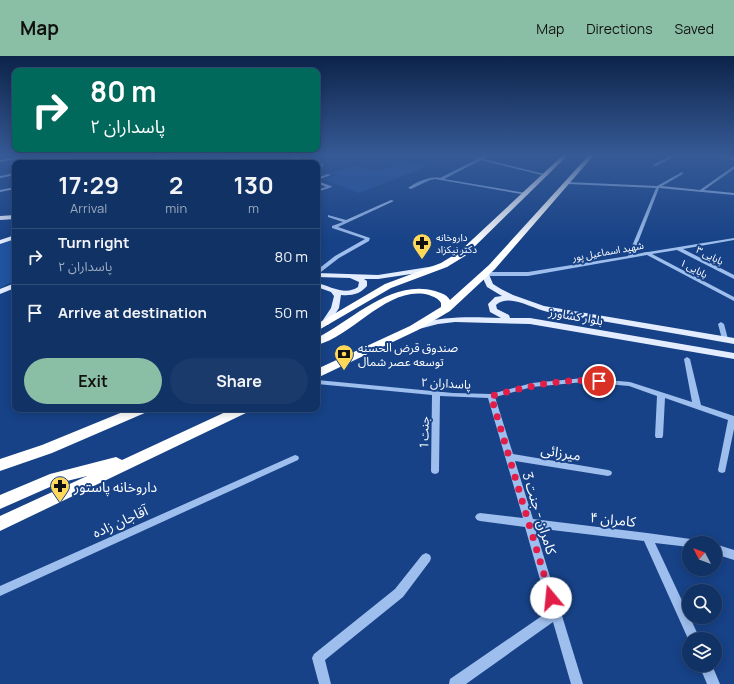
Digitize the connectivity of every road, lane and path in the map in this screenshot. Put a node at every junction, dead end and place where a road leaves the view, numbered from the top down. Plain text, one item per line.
1 (324, 184) edge
2 (418, 184) edge
3 (471, 184) edge
4 (536, 184) edge
5 (567, 184) edge
6 (597, 184) edge
7 (663, 184) edge
8 (710, 184) edge
9 (658, 187) junction
10 (410, 188) dead end
11 (12, 189) edge
12 (320, 190) edge
13 (702, 190) junction
14 (0, 191) edge
15 (526, 194) junction
16 (734, 194) edge
17 (392, 201) dead end
18 (329, 216) dead end
19 (12, 217) edge
20 (0, 218) edge
21 (345, 221) junction
22 (12, 239) edge
23 (734, 239) edge
24 (0, 242) edge
25 (678, 249) junction
26 (646, 253) junction
27 (630, 256) junction
28 (435, 268) junction
29 (320, 271) edge
30 (320, 274) edge
31 (485, 274) junction
32 (353, 277) junction
33 (734, 277) edge
34 (12, 286) edge
35 (320, 286) edge
36 (0, 292) edge
37 (337, 292) junction
38 (510, 297) junction
39 (734, 300) edge
40 (446, 309) junction
41 (516, 319) junction
42 (325, 323) junction
43 (721, 324) dead end
44 (320, 326) edge
45 (414, 328) junction
46 (320, 340) edge
47 (730, 340) edge
48 (734, 356) edge
49 (687, 359) dead end
50 (320, 373) edge
51 (320, 382) edge
52 (436, 394) junction
53 (661, 394) junction
54 (491, 396) junction
55 (697, 406) junction
56 (135, 412) edge
57 (237, 412) edge
58 (733, 419) edge
59 (659, 436) dead end
60 (141, 457) junction
61 (509, 457) junction
62 (295, 458) dead end
63 (0, 465) edge
64 (722, 470) dead end
65 (435, 471) dead end
66 (608, 473) dead end
67 (0, 502) edge
68 (480, 517) dead end
69 (0, 524) edge
70 (529, 524) junction
71 (647, 537) junction
72 (682, 541) edge
73 (722, 551) edge
74 (734, 555) edge
75 (426, 558) dead end
76 (0, 591) edge
77 (556, 613) junction
78 (691, 632) edge
79 (709, 672) edge
80 (325, 684) edge
81 (455, 684) edge
82 (577, 684) edge
83 (714, 684) edge

1 - 12 street
2 - 10 street
3 - 15 street
4 - 15 highway
5 - 31 highway
6 - 9 street
7 - 9 street
8 - 13 street
9 - 13 street
9 - 27 street
11 - 14 street
13 - 16 street
15 - 28 highway
17 - 21 street
18 - 21 street
19 - 20 main road
21 - 29 street
22 - 24 main road
23 - 25 street, شهید اسماعیل پور
25 - 26 street, شهید اسماعیل پور
25 - 33 street, بابایی ۳
26 - 27 street, شهید اسماعیل پور
26 - 39 street, بابایی ۱
27 - 31 street, شهید اسماعیل پور
28 - 32 main road
28 - 42 highway
30 - 32 main road
31 - 38 main road, بلوار کشاورز
31 - 40 highway
32 - 37 main road
34 - 36 main road
35 - 37 main road
37 - 42 main road
38 - 41 main road
38 - 47 main road, بلوار کشاورز
40 - 45 highway
40 - 46 highway
41 - 45 main road, بلوار کشاورز
41 - 48 main road, بلوار کشاورز
42 - 44 highway
43 - 47 street
45 - 50 highway
49 - 55 street
51 - 52 street, پاسداران ۲
52 - 54 street, پاسداران ۲
52 - 65 street, جنت 1
53 - 54 street, پاسداران ۲
53 - 55 street, پاسداران ۲
53 - 59 street
54 - 61 street, کامران - جنت 3
55 - 58 street, پاسداران ۲
56 - 63 highway
57 - 60 highway
58 - 64 street
60 - 67 highway
60 - 69 highway
61 - 66 street, میرزائی
61 - 70 street, کامران - جنت 3
62 - 76 street, آقاجان زاده
68 - 70 street, کامران ۴
70 - 71 street, کامران ۴
70 - 77 street, کامران - جنت 3
71 - 72 street, کامران ۴
71 - 78 street
73 - 74 street
75 - 80 street
77 - 81 street
77 - 82 street, کامران - جنت 3
79 - 83 street

